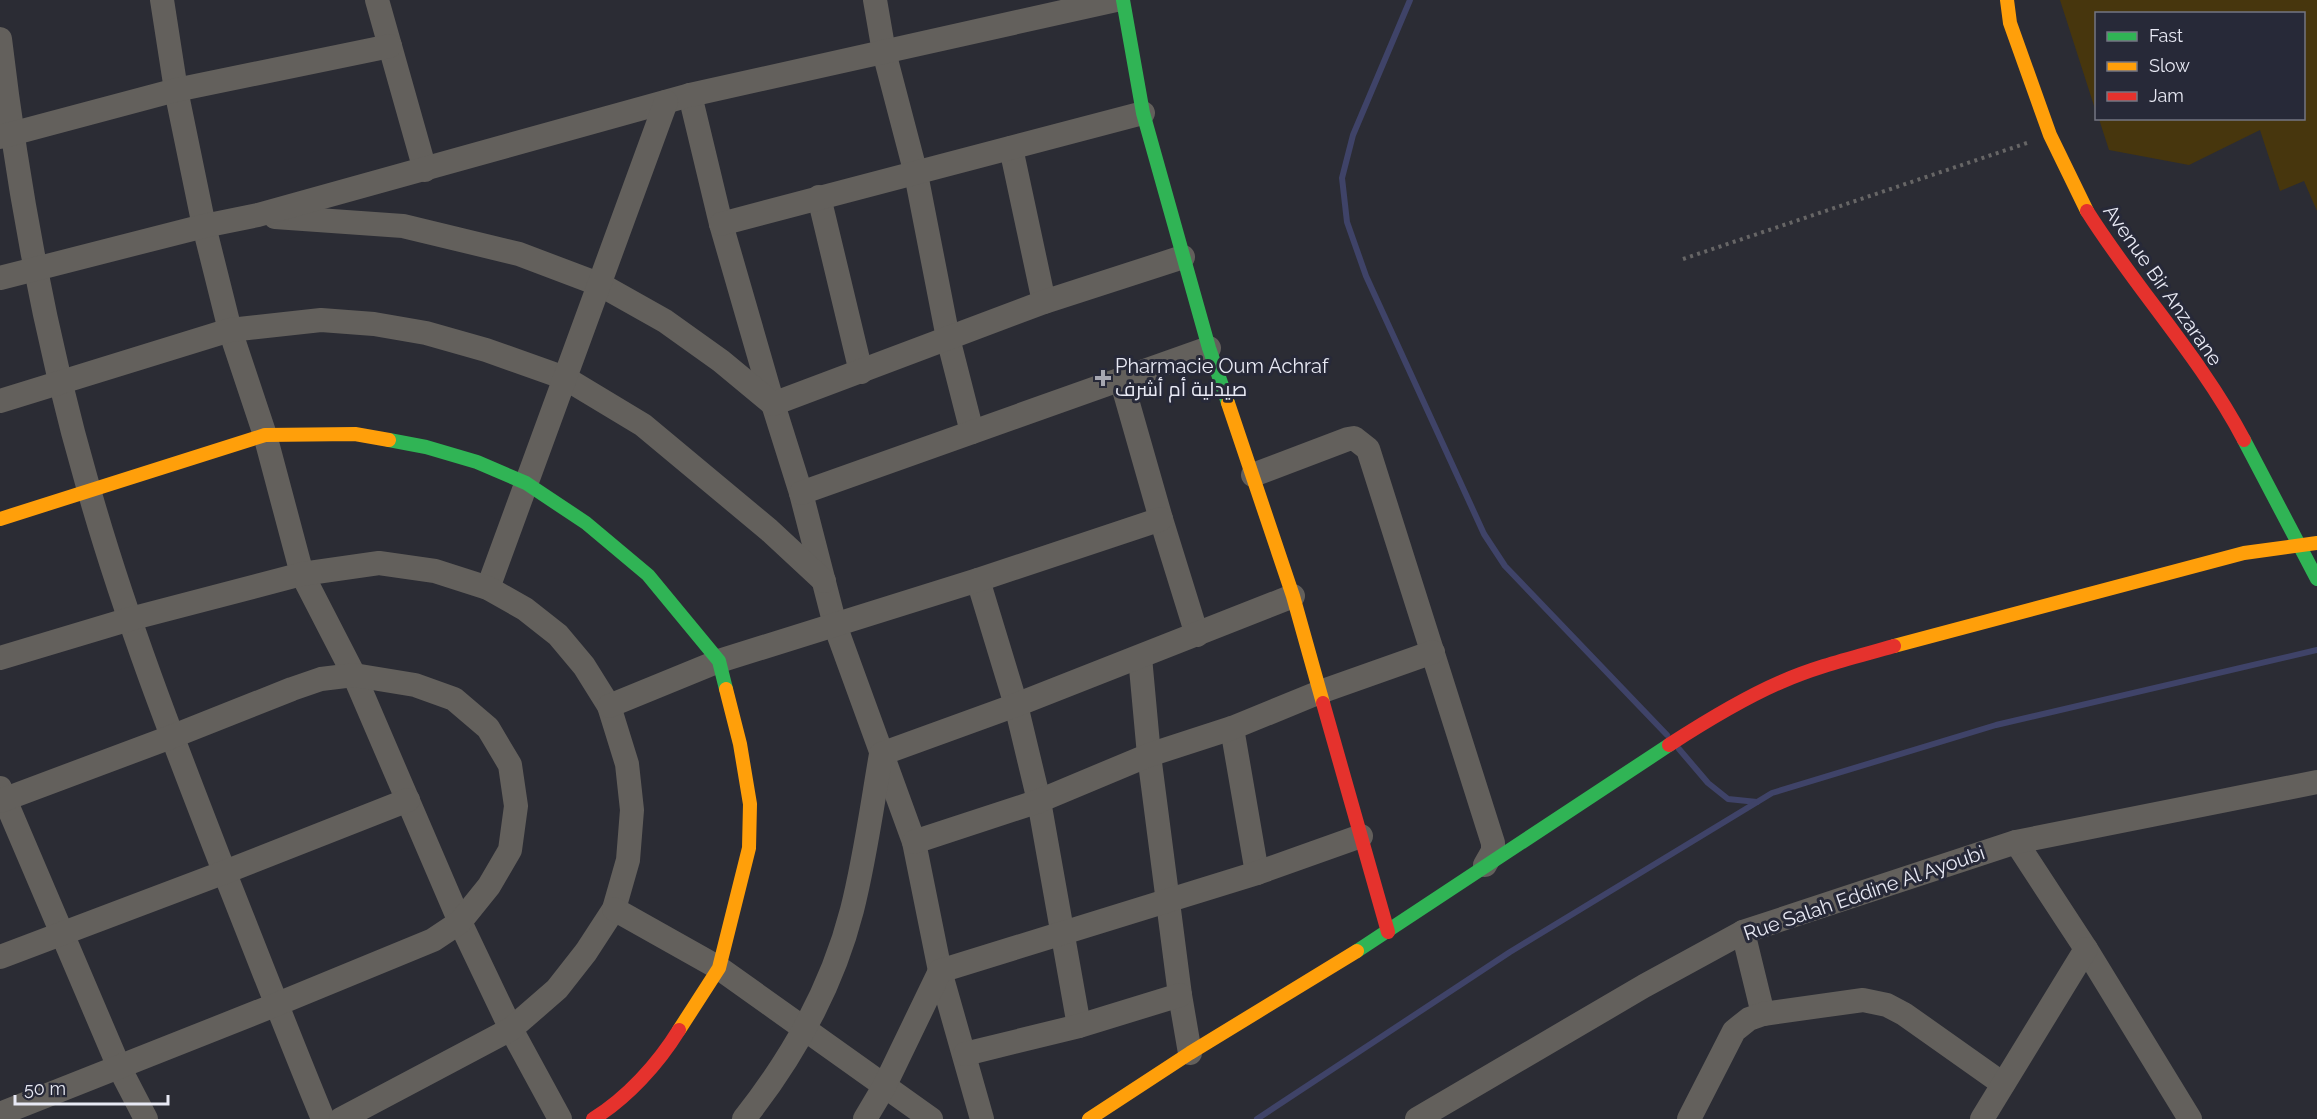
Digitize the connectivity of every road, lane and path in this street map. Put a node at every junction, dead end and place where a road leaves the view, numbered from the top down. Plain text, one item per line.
1 (162, 0) edge
2 (377, 0) edge
3 (875, 0) edge
4 (1116, 0) edge
5 (1123, 0) edge
6 (2007, 0) edge
7 (0, 39) edge
8 (390, 46) junction
9 (884, 52) junction
10 (176, 90) junction
11 (690, 95) junction
12 (666, 102) junction
13 (1143, 113) junction
14 (2050, 135) junction
15 (5, 136) edge
16 (1011, 148) junction
17 (425, 170) junction
18 (916, 174) junction
19 (819, 197) junction
20 (258, 215) junction
21 (721, 224) junction
22 (204, 226) junction
23 (1183, 256) junction
24 (1683, 259) dead end
25 (34, 270) junction
26 (0, 278) edge
27 (601, 285) junction
28 (1044, 302) junction
29 (230, 330) junction
30 (948, 338) junction
31 (1209, 348) junction
32 (861, 372) junction
33 (565, 378) junction
34 (1121, 379) junction
35 (60, 383) junction
36 (0, 401) edge
37 (773, 405) junction
38 (972, 432) junction
39 (265, 435) junction
40 (1253, 475) junction
41 (526, 483) junction
42 (89, 491) junction
43 (801, 493) junction
44 (0, 519) edge
45 (1161, 519) junction
46 (2317, 543) edge
47 (2299, 544) junction
48 (302, 574) junction
49 (2317, 579) edge
50 (978, 580) junction
51 (824, 581) junction
52 (488, 588) junction
53 (1293, 596) junction
54 (130, 619) junction
55 (835, 625) junction
56 (1197, 635) junction
57 (1433, 652) junction
58 (1140, 657) junction
59 (0, 658) edge
60 (719, 661) junction
61 (354, 675) junction
62 (1320, 692) junction
63 (1016, 705) junction
64 (609, 706) junction
65 (1232, 728) junction
66 (171, 737) junction
67 (881, 754) junction
68 (1149, 755) junction
69 (2317, 782) edge
70 (2, 797) edge
71 (408, 800) junction
72 (1039, 801) junction
73 (1361, 836) junction
74 (914, 842) junction
75 (2016, 842) junction
76 (1485, 865) junction
77 (225, 872) junction
78 (1257, 873) junction
79 (1169, 901) junction
80 (614, 909) junction
81 (460, 922) junction
82 (1062, 931) junction
83 (62, 932) junction
84 (1388, 932) junction
85 (1743, 932) junction
86 (2086, 949) junction
87 (0, 957) edge
88 (720, 968) junction
89 (940, 971) junction
90 (1180, 995) junction
91 (275, 1005) junction
92 (1763, 1014) junction
93 (1078, 1026) junction
94 (511, 1029) junction
95 (805, 1031) junction
96 (1190, 1053) junction
97 (965, 1054) junction
98 (119, 1067) junction
99 (2003, 1084) junction
100 (884, 1087) junction
101 (30, 1112) edge
102 (0, 1114) edge
103 (146, 1119) edge
104 (323, 1119) edge
105 (341, 1119) edge
106 (560, 1119) edge
107 (593, 1119) edge
108 (744, 1119) edge
109 (865, 1119) edge
110 (931, 1119) edge
111 (982, 1119) edge
112 (1089, 1119) edge
113 (1417, 1119) edge
114 (1689, 1119) edge
115 (1982, 1119) edge
116 (2190, 1119) edge

1 - 10 street
2 - 8 street
3 - 9 street
4 - 9 street
5 - 13 street
6 - 14 street, Avenue Bir Anzarane
7 - 15 street
8 - 10 street
8 - 17 street
9 - 11 street
9 - 18 street
10 - 15 street
10 - 22 street
11 - 12 street
11 - 21 street
12 - 17 street
12 - 27 street
13 - 16 street
13 - 23 street
14 - 24 path
14 - 47 street, Avenue Bir Anzarane
15 - 25 street
16 - 18 street
16 - 28 street
17 - 20 street
18 - 19 street
18 - 30 street
19 - 21 street
19 - 32 street
20 - 22 street
20 - 27 street
21 - 37 street
22 - 25 street
22 - 29 street
23 - 28 street
23 - 31 street
25 - 26 street
25 - 35 street
27 - 33 street
27 - 37 street
28 - 30 street
29 - 33 street
29 - 35 street
29 - 39 street
30 - 32 street
30 - 38 street
31 - 34 street
31 - 40 street
32 - 37 street
33 - 41 street
33 - 51 street
34 - 38 street
34 - 45 street
35 - 36 street
35 - 42 street
37 - 43 street
38 - 43 street
39 - 41 street
39 - 42 street
39 - 48 street
40 - 53 street
40 - 57 street
41 - 52 street
41 - 60 street
42 - 44 street
42 - 54 street
43 - 51 street
45 - 50 street
45 - 56 street
46 - 47 street
47 - 49 street, Avenue Bir Anzarane
47 - 76 street
48 - 52 street
48 - 54 street
48 - 61 street
50 - 55 street
50 - 63 street
51 - 55 street
52 - 64 street
53 - 56 street
53 - 62 street
54 - 59 street
54 - 66 street
55 - 60 street
55 - 67 street
56 - 58 street
57 - 62 street
57 - 76 street
58 - 63 street
58 - 68 street
60 - 64 street
60 - 88 street
61 - 66 street
61 - 71 street
61 - 81 street
62 - 65 street
62 - 73 street
63 - 67 street
63 - 72 street
64 - 80 street
65 - 68 street
65 - 78 street
66 - 70 street
66 - 77 street
67 - 74 street
67 - 95 street
68 - 72 street
68 - 79 street
69 - 75 street, Rue Salah Eddine Al Ayoubi
70 - 83 street
71 - 77 street
71 - 81 street
72 - 74 street
72 - 82 street
73 - 78 street
73 - 84 street
74 - 89 street
75 - 85 street, Rue Salah Eddine Al Ayoubi
75 - 86 street
76 - 84 street
77 - 83 street
77 - 91 street
78 - 79 street
79 - 82 street
79 - 90 street
80 - 88 street
80 - 94 street
81 - 91 street
81 - 94 street
82 - 89 street
82 - 93 street
83 - 87 street
83 - 98 street
84 - 96 street
85 - 92 street
85 - 113 street, Rue Salah Eddine Al Ayoubi
86 - 99 street
86 - 116 street
88 - 95 street
88 - 107 street
89 - 97 street
89 - 100 street
90 - 93 street
90 - 96 street
91 - 98 street
91 - 104 street
92 - 99 street
92 - 114 street
93 - 97 street
94 - 105 street
94 - 106 street
95 - 100 street
95 - 108 street
96 - 112 street
97 - 111 street
98 - 101 street
98 - 103 street
99 - 115 street
100 - 109 street
100 - 110 street
101 - 102 street

